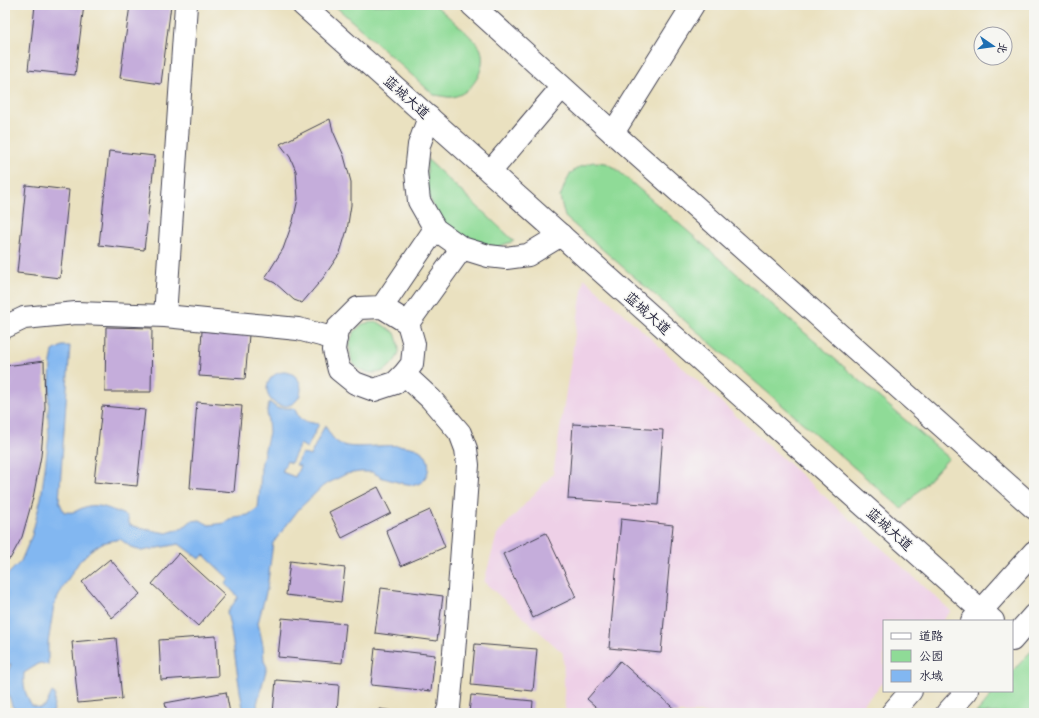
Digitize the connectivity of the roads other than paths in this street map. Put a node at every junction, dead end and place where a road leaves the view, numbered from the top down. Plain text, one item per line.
1 (186, 5) edge
2 (303, 5) edge
3 (472, 5) edge
4 (693, 5) edge
5 (562, 87) junction
6 (429, 117) junction
7 (613, 133) junction
8 (490, 172) junction
9 (435, 229) junction
10 (561, 235) junction
11 (462, 248) junction
12 (382, 307) junction
13 (165, 316) junction
14 (408, 323) junction
15 (5, 327) edge
16 (336, 339) junction
17 (404, 374) junction
18 (1034, 508) edge
19 (1034, 552) edge
20 (1034, 615) edge
21 (982, 617) edge
22 (1013, 638) edge
23 (910, 692) edge
24 (966, 692) edge
25 (447, 713) edge
26 (892, 713) edge
27 (947, 713) edge

1 - 13 main road
2 - 6 main road, 蓝城大道
3 - 5 main road
4 - 7 main road
5 - 7 main road
5 - 8 main road
6 - 8 main road, 蓝城大道
6 - 9 main road
7 - 18 main road
8 - 10 main road, 蓝城大道
9 - 11 main road
9 - 12 main road
10 - 11 main road
10 - 21 main road, 蓝城大道
11 - 14 main road
12 - 14 main road
12 - 16 main road
13 - 15 main road
13 - 16 main road
14 - 17 main road
16 - 17 main road
17 - 25 main road
19 - 21 main road
20 - 22 main road
23 - 26 main road
24 - 27 main road

